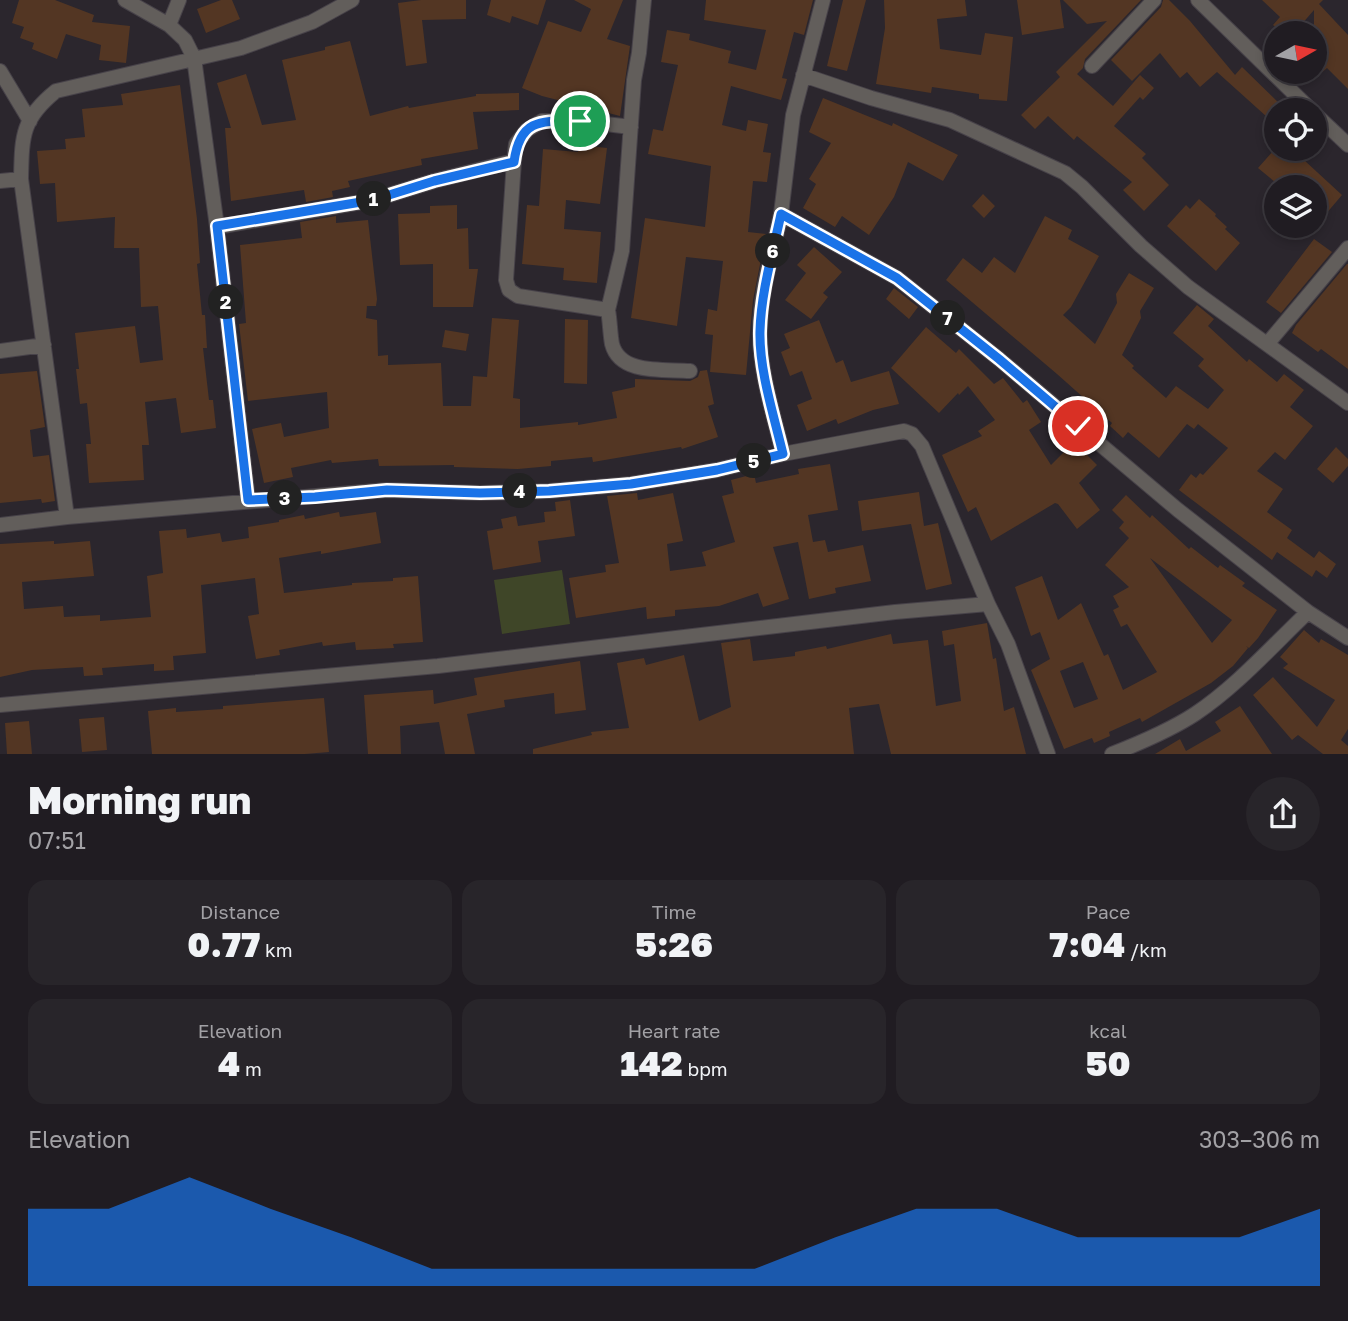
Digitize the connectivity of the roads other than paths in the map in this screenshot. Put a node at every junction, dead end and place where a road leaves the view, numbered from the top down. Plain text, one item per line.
1 (125, 0) edge
2 (179, 0) edge
3 (352, 0) edge
4 (644, 0) edge
5 (823, 0) edge
6 (1154, 0) edge
7 (1198, 0) edge
8 (169, 25) junction
9 (194, 58) junction
10 (1092, 66) dead end
11 (0, 71) edge
12 (803, 75) junction
13 (1298, 98) edge
14 (30, 121) junction
15 (1327, 124) edge
16 (631, 127) junction
17 (1346, 139) edge
18 (514, 162) junction
19 (21, 179) junction
20 (0, 181) edge
21 (781, 214) junction
22 (217, 226) junction
23 (1348, 248) edge
24 (608, 310) junction
25 (1268, 343) junction
26 (44, 345) junction
27 (0, 351) edge
28 (690, 371) dead end
29 (1348, 403) edge
30 (783, 454) junction
31 (248, 500) junction
32 (67, 517) junction
33 (0, 525) edge
34 (988, 604) junction
35 (1308, 612) junction
36 (1348, 638) edge
37 (0, 705) edge
38 (1048, 754) edge
39 (1112, 754) edge

1 - 8 street
2 - 8 street
3 - 9 street
4 - 16 street
5 - 12 street
6 - 10 street
7 - 13 street
8 - 9 street
9 - 14 street
9 - 22 street
11 - 14 street
12 - 21 street
12 - 25 street
14 - 19 street
15 - 17 street
16 - 18 street
16 - 24 street
18 - 22 street
18 - 24 street
19 - 20 street
19 - 26 street
21 - 30 street
21 - 35 street
22 - 31 street
23 - 25 street
24 - 28 street
25 - 29 street
26 - 27 street
26 - 32 street
30 - 31 street
30 - 34 street
31 - 32 street
32 - 33 street
34 - 37 street
34 - 38 street
35 - 36 street
35 - 39 street

